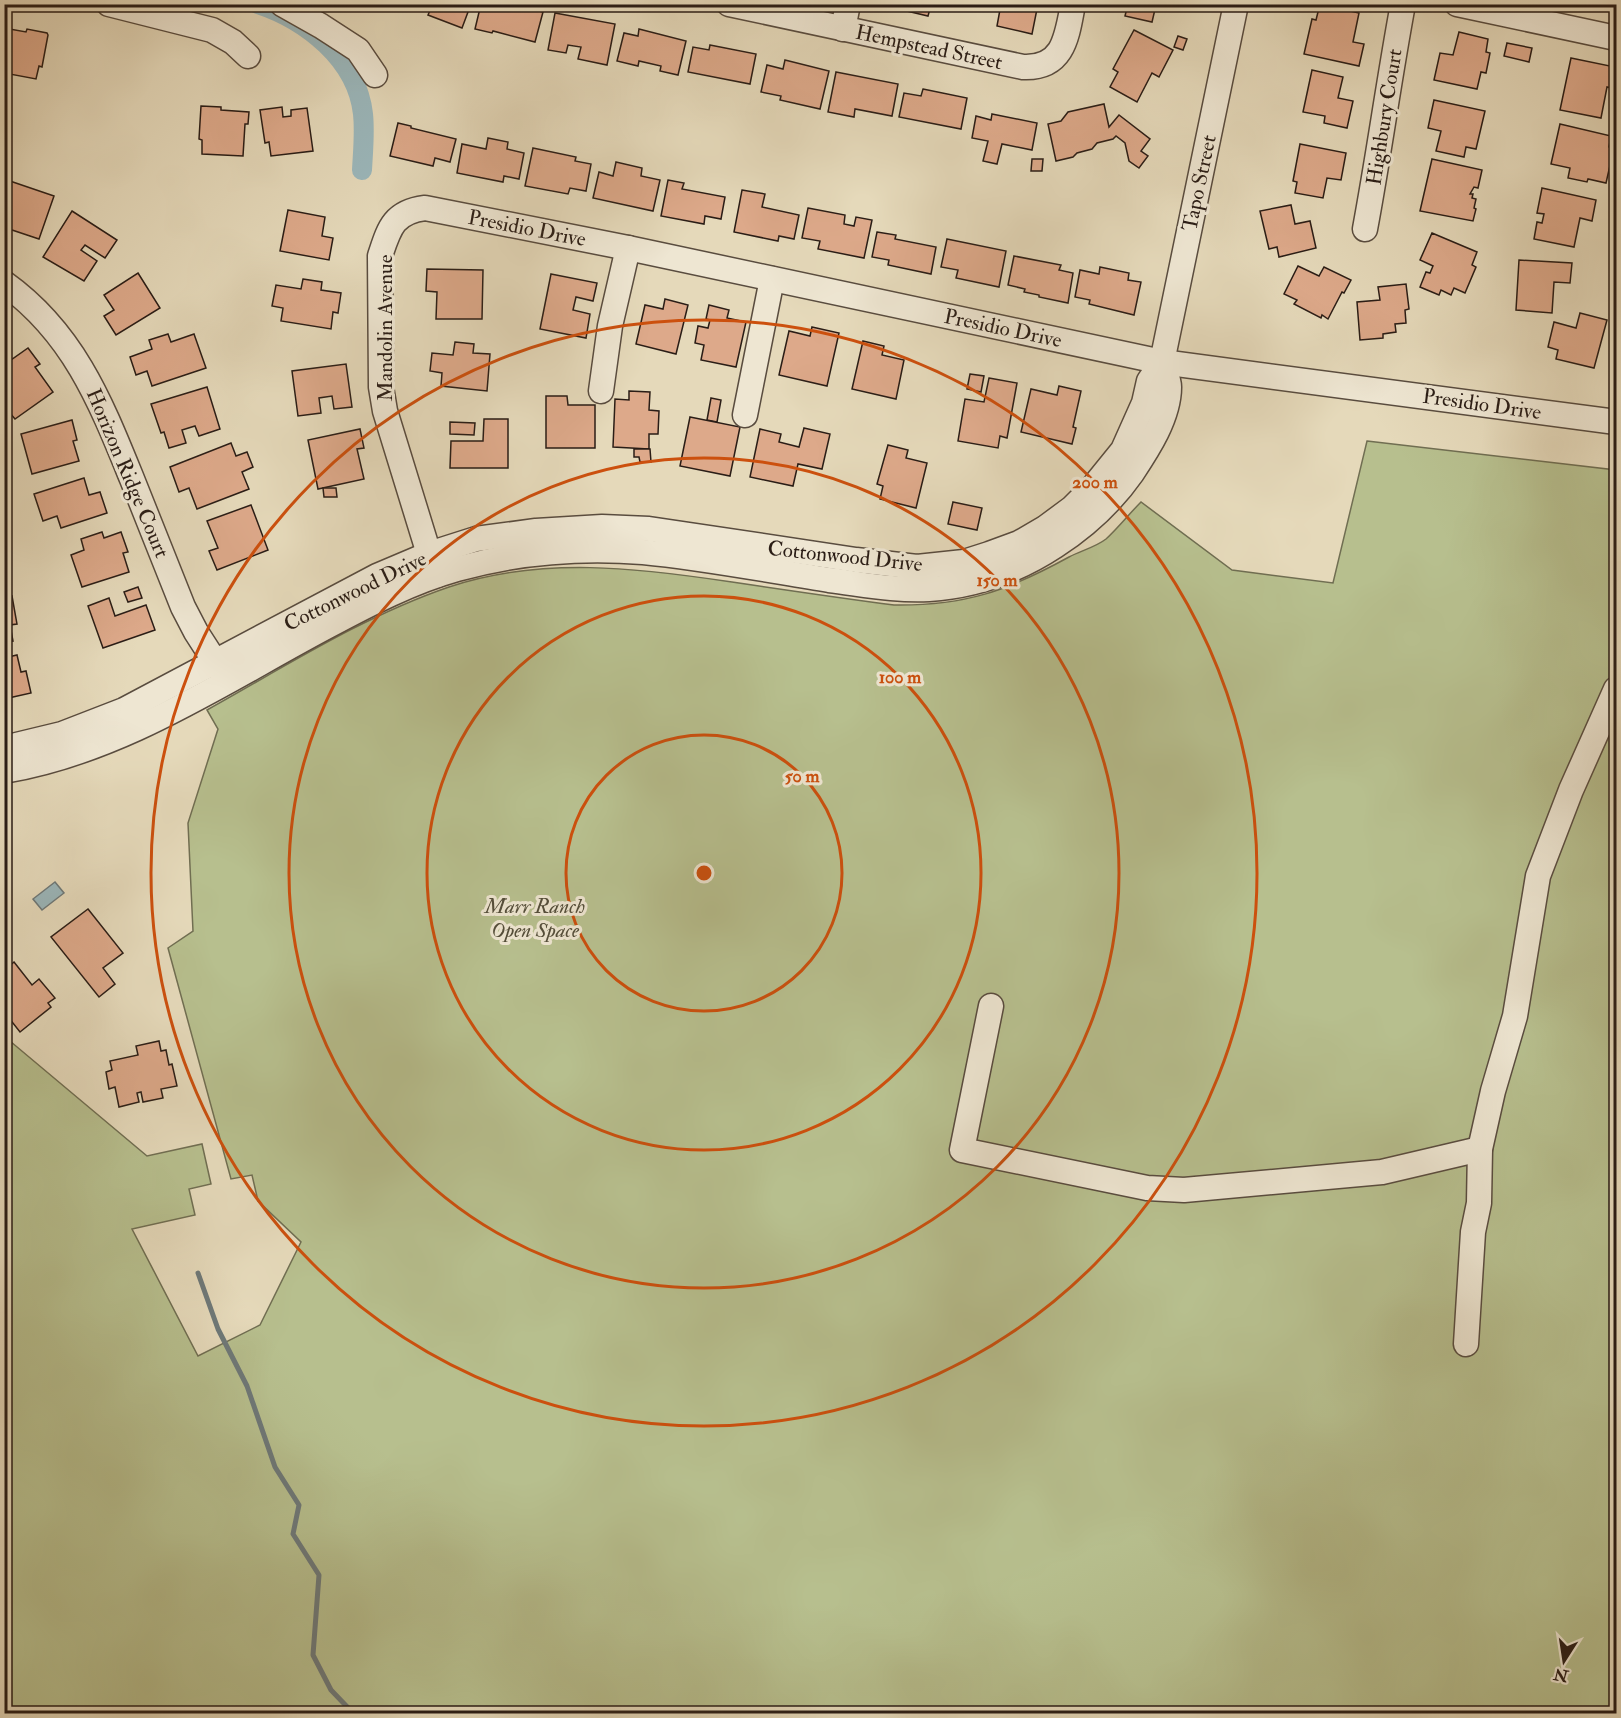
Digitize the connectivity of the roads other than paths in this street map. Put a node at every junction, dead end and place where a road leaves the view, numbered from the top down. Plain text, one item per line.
1 (109, 4) edge
2 (282, 4) edge
3 (729, 4) edge
4 (848, 4) edge
5 (1073, 4) edge
6 (1236, 4) edge
7 (1403, 4) edge
8 (1456, 4) edge
9 (843, 29) junction
10 (1617, 38) edge
11 (248, 56) dead end
12 (375, 75) dead end
13 (396, 219) joint
14 (1365, 229) dead end
15 (628, 248) junction
16 (772, 279) junction
17 (4, 283) edge
18 (1162, 362) junction
19 (601, 391) dead end
20 (745, 415) dead end
21 (1617, 422) edge
22 (433, 564) junction
23 (221, 672) junction
24 (1617, 689) edge
25 (4, 748) edge
26 (4, 771) edge
27 (991, 1006) dead end
28 (1480, 1149) junction
29 (1466, 1344) dead end

1 - 11 street
2 - 12 street
3 - 9 street, Hempstead Street
4 - 9 street
5 - 9 street, Hempstead Street
6 - 18 street, Tapo Street
7 - 14 street, Highbury Court
8 - 10 street
13 - 15 street, Presidio Drive
13 - 22 street, Mandolin Avenue
15 - 16 street, Presidio Drive
15 - 19 street
16 - 18 street, Presidio Drive
16 - 20 street
17 - 23 street, Horizon Ridge Court
18 - 21 street, Presidio Drive
18 - 22 street, Cottonwood Drive
22 - 23 street, Cottonwood Drive
23 - 25 street, Cottonwood Drive
23 - 26 street, Cottonwood Drive
24 - 28 street
27 - 28 street
28 - 29 street

